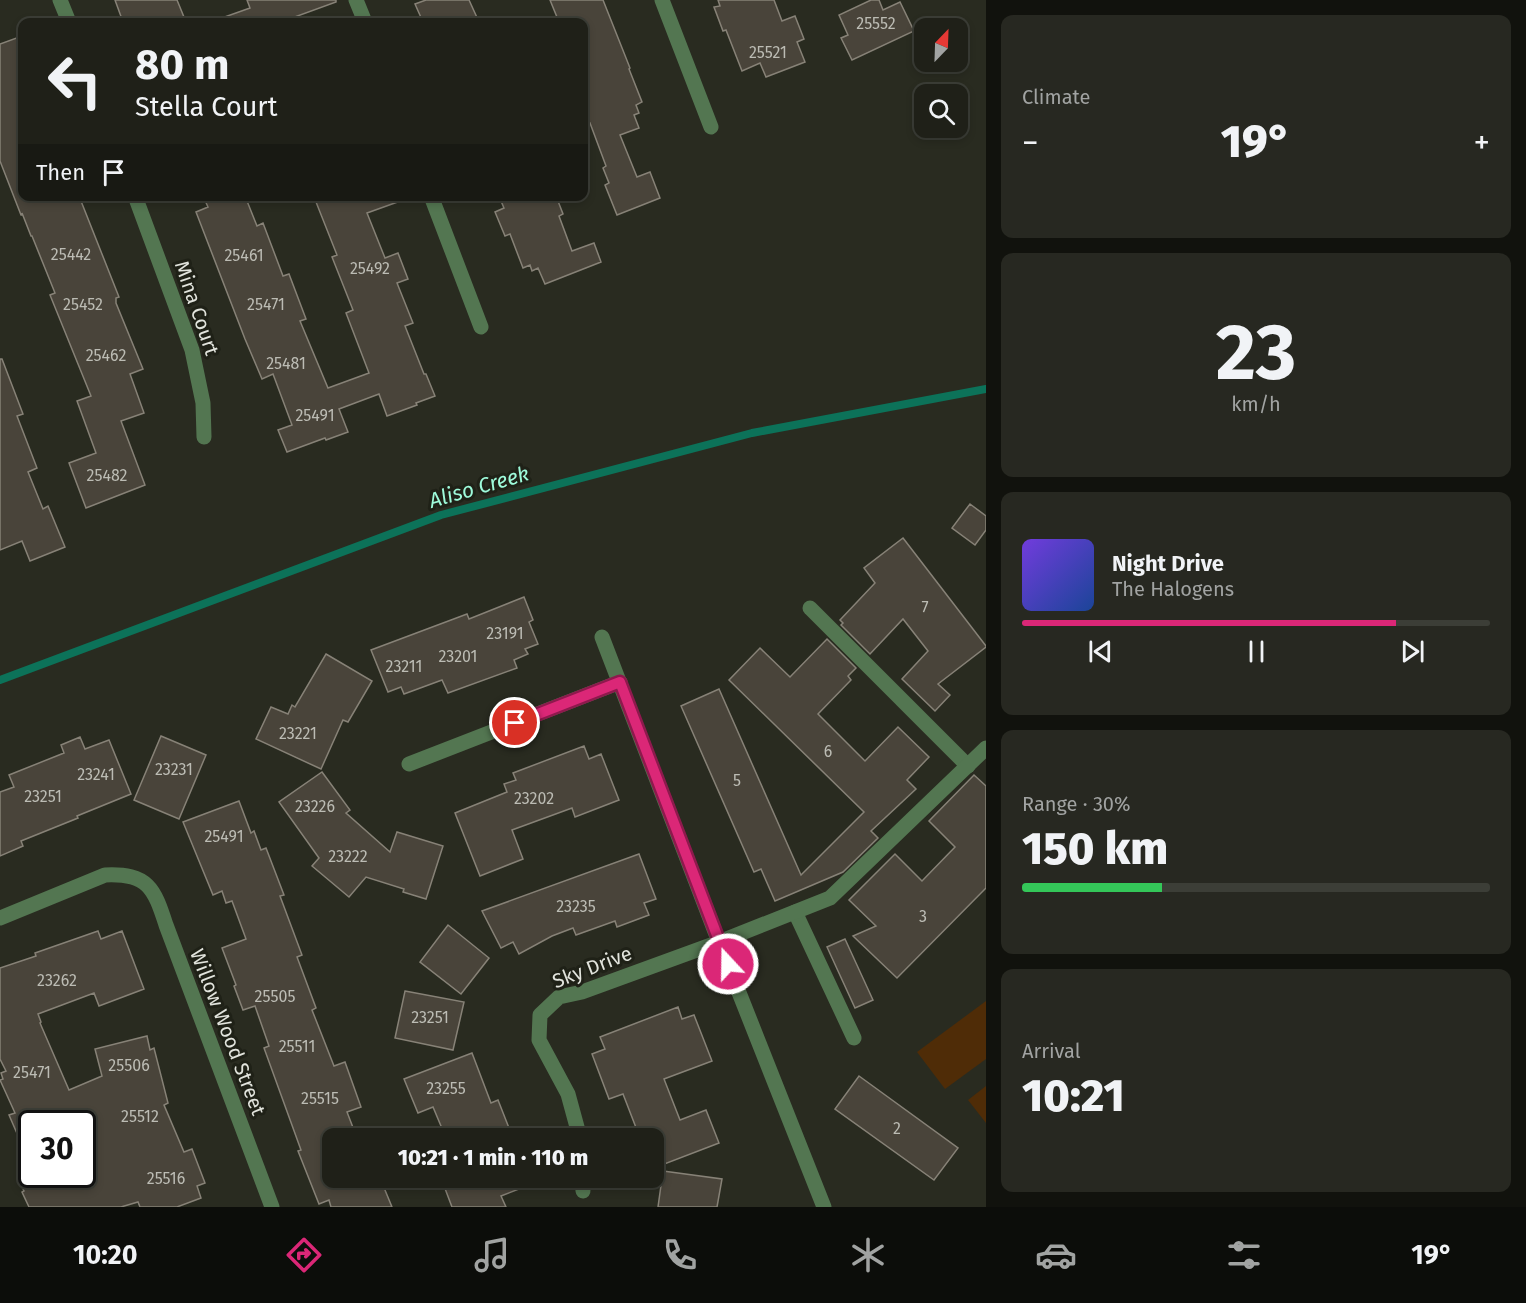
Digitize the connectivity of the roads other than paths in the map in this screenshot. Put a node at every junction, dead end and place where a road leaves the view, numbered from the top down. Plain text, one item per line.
1 (60, 0) edge
2 (356, 0) edge
3 (662, 0) edge
4 (67, 18) edge
5 (363, 18) edge
6 (711, 127) dead end
7 (137, 201) edge
8 (433, 201) edge
9 (481, 327) dead end
10 (204, 437) dead end
11 (810, 608) dead end
12 (603, 637) dead end
13 (620, 682) junction
14 (986, 748) edge
15 (409, 764) dead end
16 (968, 766) junction
17 (795, 912) junction
18 (0, 918) edge
19 (719, 942) junction
20 (854, 1038) dead end
21 (577, 1128) edge
22 (272, 1207) edge
23 (824, 1207) edge

1 - 4 street
2 - 5 street
3 - 6 street
7 - 10 street, Mina Court
8 - 9 street
11 - 16 street
12 - 13 street
13 - 15 street
13 - 19 street
14 - 16 street, Sky Drive
16 - 17 street, Sky Drive
17 - 19 street, Sky Drive
17 - 20 street
18 - 22 street, Willow Wood Street
19 - 21 street, Sky Drive
19 - 23 street

